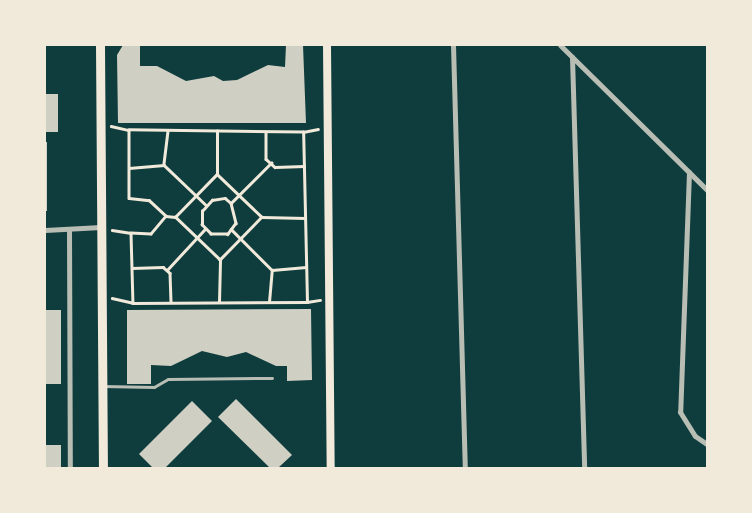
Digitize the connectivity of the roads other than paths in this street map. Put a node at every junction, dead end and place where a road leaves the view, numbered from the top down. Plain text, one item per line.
1 (100, 45) edge
2 (327, 45) edge
3 (453, 45) edge
4 (560, 45) edge
5 (572, 57) junction
6 (689, 172) junction
7 (707, 190) edge
8 (101, 227) junction
9 (69, 229) junction
10 (45, 230) edge
11 (272, 378) dead end
12 (103, 386) junction
13 (707, 444) edge
14 (70, 468) edge
15 (103, 468) edge
16 (331, 468) edge
17 (465, 468) edge
18 (584, 468) edge

1 - 8 main road
2 - 16 main road
3 - 17 street
4 - 5 street
5 - 6 street
5 - 18 street
6 - 7 street
6 - 13 street
8 - 9 street
8 - 12 main road
9 - 10 street
9 - 14 street
11 - 12 lane
12 - 15 main road

